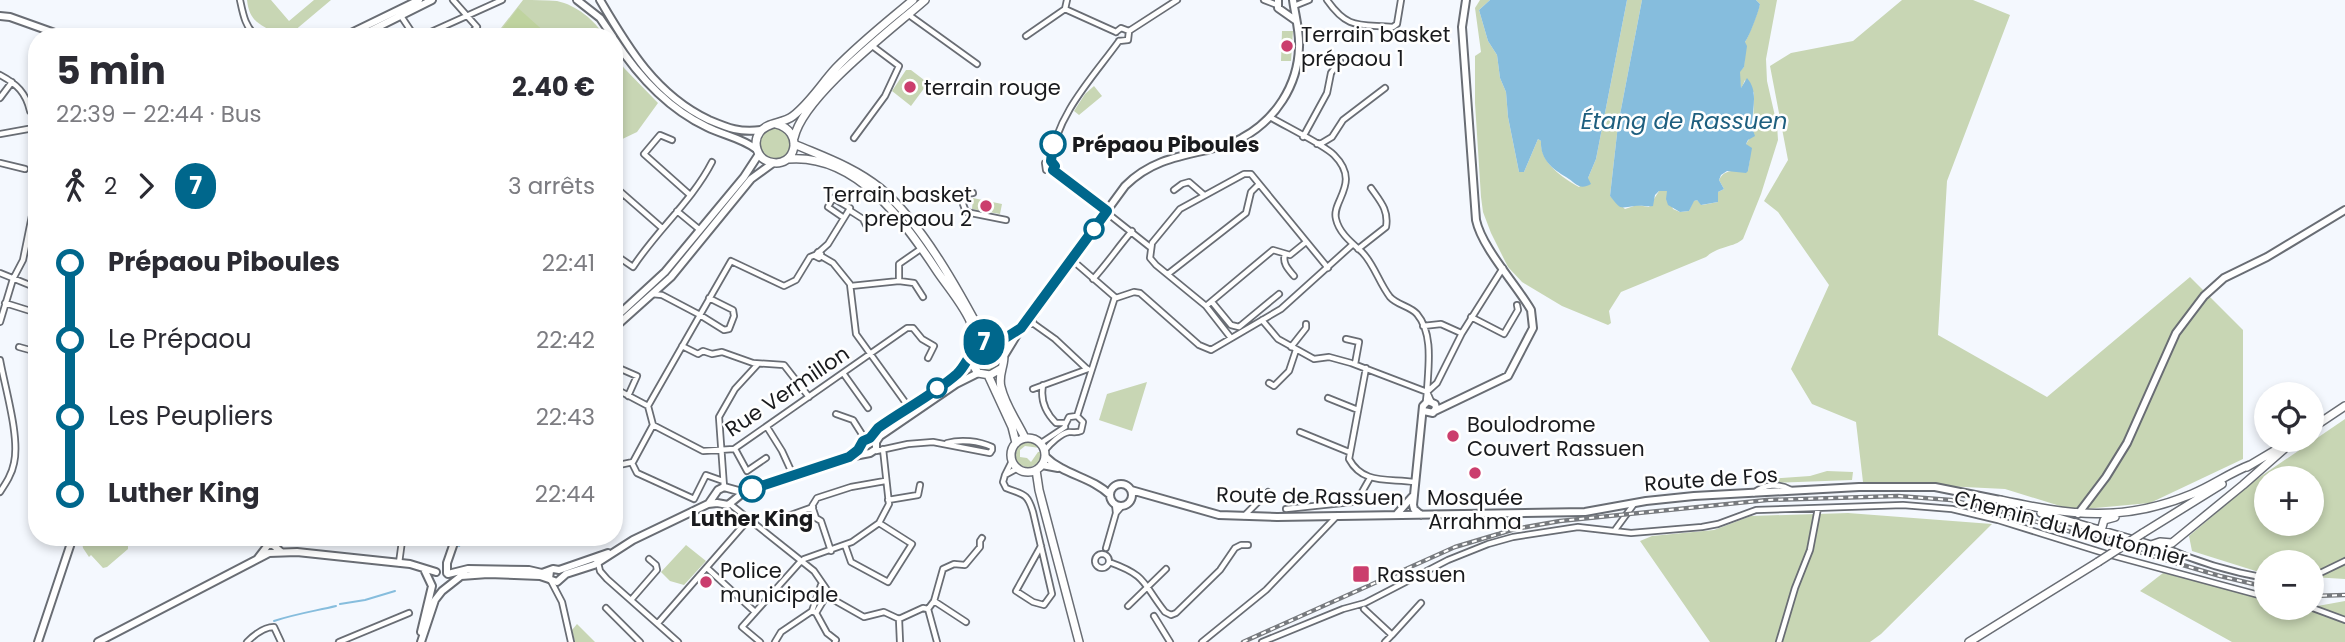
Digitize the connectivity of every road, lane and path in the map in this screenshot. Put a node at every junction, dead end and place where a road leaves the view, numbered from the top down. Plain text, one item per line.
1 (240, 0) edge
2 (419, 0) edge
3 (432, 0) edge
4 (453, 0) edge
5 (502, 0) edge
6 (577, 0) edge
7 (600, 0) edge
8 (913, 0) edge
9 (925, 0) edge
10 (1067, 0) edge
11 (1177, 0) edge
12 (1265, 0) edge
13 (1308, 0) edge
14 (1327, 0) edge
15 (1401, 0) edge
16 (1466, 0) edge
17 (1277, 3) edge
18 (1294, 3) edge
19 (1065, 9) junction
20 (1285, 12) junction
21 (466, 15) junction
22 (909, 15) junction
23 (401, 16) junction
24 (0, 18) edge
25 (1296, 22) junction
26 (33, 28) edge
27 (249, 28) edge
28 (361, 28) edge
29 (376, 28) edge
30 (407, 28) edge
31 (438, 28) edge
32 (476, 28) edge
33 (606, 28) edge
34 (618, 28) edge
35 (1129, 31) junction
36 (1116, 32) junction
37 (1026, 36) dead end
38 (623, 37) edge
39 (1119, 41) junction
40 (871, 46) junction
41 (623, 51) edge
42 (1340, 61) dead end
43 (977, 64) dead end
44 (0, 75) edge
45 (12, 82) junction
46 (1385, 88) dead end
47 (0, 97) edge
48 (28, 101) edge
49 (1270, 117) junction
50 (776, 124) junction
51 (28, 129) dead end
52 (761, 130) junction
53 (0, 134) edge
54 (1303, 137) junction
55 (1332, 137) junction
56 (854, 138) dead end
57 (672, 140) dead end
58 (794, 141) junction
59 (1315, 144) junction
60 (757, 151) junction
61 (1334, 155) junction
62 (788, 159) junction
63 (1051, 161) junction
64 (712, 162) dead end
65 (0, 163) edge
66 (773, 163) junction
67 (25, 169) dead end
68 (1053, 170) junction
69 (1259, 184) junction
70 (1371, 188) dead end
71 (1174, 190) dead end
72 (973, 193) dead end
73 (624, 194) edge
74 (690, 195) junction
75 (1205, 195) junction
76 (849, 210) junction
77 (2345, 210) edge
78 (677, 211) junction
79 (1107, 211) junction
80 (844, 218) junction
81 (1006, 220) dead end
82 (866, 225) dead end
83 (662, 228) junction
84 (701, 230) junction
85 (1132, 231) junction
86 (28, 235) edge
87 (1306, 242) junction
88 (1352, 245) junction
89 (1150, 247) junction
90 (922, 248) junction
91 (1358, 249) junction
92 (818, 254) junction
93 (1284, 254) junction
94 (1071, 259) junction
95 (623, 260) edge
96 (1328, 268) junction
97 (1503, 268) junction
98 (0, 273) edge
99 (1168, 275) junction
100 (1294, 276) dead end
101 (13, 279) junction
102 (1093, 279) junction
103 (899, 281) junction
104 (28, 285) edge
105 (661, 286) junction
106 (851, 286) junction
107 (652, 294) junction
108 (1279, 294) dead end
109 (923, 297) dead end
110 (1115, 297) junction
111 (667, 298) junction
112 (709, 298) junction
113 (1212, 302) junction
114 (5, 303) junction
115 (1517, 305) dead end
116 (1206, 306) junction
117 (1036, 308) junction
118 (28, 310) edge
119 (623, 311) edge
120 (700, 315) junction
121 (1471, 317) junction
122 (623, 320) edge
123 (1262, 320) junction
124 (0, 322) edge
125 (1034, 324) junction
126 (1306, 324) dead end
127 (1423, 326) junction
128 (1020, 330) junction
129 (1462, 333) junction
130 (1231, 338) junction
131 (1346, 339) dead end
132 (986, 342) junction
133 (996, 344) junction
134 (682, 346) junction
135 (19, 347) dead end
136 (975, 348) junction
137 (1294, 349) junction
138 (28, 350) edge
139 (870, 354) junction
140 (1004, 356) junction
141 (928, 358) dead end
142 (971, 358) junction
143 (0, 360) edge
144 (759, 363) junction
145 (1355, 364) junction
146 (1002, 368) junction
147 (1366, 368) junction
148 (623, 370) edge
149 (1090, 370) junction
150 (843, 373) junction
151 (978, 373) junction
152 (988, 375) junction
153 (1269, 383) dead end
154 (1044, 384) junction
155 (1033, 389) dead end
156 (1427, 392) junction
157 (623, 393) edge
158 (628, 396) junction
159 (809, 397) junction
160 (1328, 398) dead end
161 (648, 406) junction
162 (908, 406) junction
163 (2345, 406) edge
164 (1430, 407) junction
165 (869, 408) dead end
166 (1358, 410) junction
167 (836, 414) dead end
168 (1077, 416) junction
169 (2324, 420) edge
170 (653, 425) junction
171 (1065, 425) junction
172 (767, 427) junction
173 (1069, 432) junction
174 (1300, 432) dead end
175 (1025, 438) junction
176 (947, 443) junction
177 (1016, 443) junction
178 (872, 445) junction
179 (734, 449) junction
180 (720, 450) junction
181 (1349, 452) junction
182 (2271, 452) edge
183 (2279, 452) edge
184 (1042, 457) junction
185 (766, 458) dead end
186 (1012, 461) junction
187 (632, 463) junction
188 (623, 464) edge
189 (2249, 465) junction
190 (1018, 468) junction
191 (1027, 472) junction
192 (1005, 475) junction
193 (793, 476) junction
194 (1370, 478) junction
195 (885, 481) junction
196 (1415, 482) junction
197 (723, 484) junction
198 (1097, 484) junction
199 (920, 485) dead end
200 (1114, 486) junction
201 (732, 489) junction
202 (1038, 490) junction
203 (1131, 490) junction
204 (0, 492) edge
205 (744, 492) junction
206 (1268, 492) dead end
207 (716, 495) junction
208 (1110, 495) junction
209 (1413, 496) junction
210 (1156, 498) junction
211 (888, 500) junction
212 (2000, 500) junction
213 (2088, 500) junction
214 (733, 501) junction
215 (1130, 501) junction
216 (719, 503) junction
217 (1635, 503) junction
218 (708, 504) junction
219 (1119, 505) junction
220 (813, 508) junction
221 (1818, 508) junction
222 (1286, 509) dead end
223 (2149, 509) junction
224 (1422, 514) junction
225 (2078, 514) junction
226 (2090, 515) junction
227 (788, 516) dead end
228 (1395, 516) junction
229 (1243, 517) junction
230 (1335, 518) junction
231 (748, 520) junction
232 (878, 523) junction
233 (2081, 525) junction
234 (1615, 530) junction
235 (2101, 531) junction
236 (982, 538) dead end
237 (2172, 542) junction
238 (845, 545) junction
239 (1248, 545) dead end
240 (2151, 545) junction
241 (70, 546) edge
242 (270, 546) edge
243 (274, 546) edge
244 (401, 546) edge
245 (452, 546) edge
246 (1041, 546) junction
247 (2163, 546) junction
248 (272, 549) junction
249 (831, 551) junction
250 (610, 553) junction
251 (2179, 554) junction
252 (1104, 555) junction
253 (649, 559) dead end
254 (801, 561) junction
255 (2345, 561) edge
256 (1109, 562) junction
257 (399, 563) junction
258 (598, 563) junction
259 (423, 567) junction
260 (707, 567) junction
261 (1166, 569) dead end
262 (2324, 571) edge
263 (443, 573) junction
264 (2254, 576) edge
265 (555, 577) junction
266 (431, 583) junction
267 (450, 584) junction
268 (822, 584) junction
269 (1147, 587) junction
270 (442, 591) junction
271 (828, 593) junction
272 (2254, 594) edge
273 (631, 600) junction
274 (934, 601) junction
275 (1422, 603) dead end
276 (1128, 606) dead end
277 (606, 608) dead end
278 (928, 609) junction
279 (1364, 609) dead end
280 (755, 612) junction
281 (814, 612) junction
282 (2324, 612) edge
283 (409, 613) dead end
284 (1169, 614) junction
285 (1154, 616) dead end
286 (899, 619) junction
287 (2345, 620) edge
288 (966, 622) dead end
289 (658, 624) junction
290 (1162, 628) junction
291 (1392, 635) junction
292 (38, 642) edge
293 (98, 642) edge
294 (247, 642) edge
295 (281, 642) edge
296 (340, 642) edge
297 (419, 642) edge
298 (571, 642) edge
299 (640, 642) edge
300 (678, 642) edge
301 (760, 642) edge
302 (775, 642) edge
303 (835, 642) edge
304 (900, 642) edge
305 (937, 642) edge
306 (1079, 642) edge
307 (1170, 642) edge
308 (1202, 642) edge
309 (1262, 642) edge
310 (1385, 642) edge
311 (1779, 642) edge
312 (1969, 642) edge

1 - 27 street
2 - 28 main road
3 - 23 main road
4 - 21 street
5 - 21 street
6 - 33 main road
7 - 34 main road
8 - 50 main road
9 - 22 main road
10 - 19 street
11 - 35 street
12 - 17 street
13 - 18 street
14 - 15 street
16 - 97 main road
17 - 20 main road
18 - 20 main road
18 - 25 main road
19 - 36 street
19 - 37 street
20 - 25 main road
21 - 31 street
21 - 32 street
22 - 40 main road
22 - 43 street
23 - 29 main road
23 - 30 street
24 - 26 main road
25 - 49 main road
35 - 36 street
35 - 39 street
36 - 39 street
38 - 52 main road
39 - 63 street
40 - 56 street
40 - 58 main road
41 - 60 main road
42 - 54 street
44 - 45 street
45 - 47 street
45 - 48 street
46 - 55 street
49 - 54 street
49 - 79 main road
50 - 52 main road
50 - 58 main road
51 - 53 street
52 - 60 main road
54 - 59 street
55 - 59 street
55 - 61 street
57 - 74 street
58 - 62 main road
58 - 132 main road
59 - 61 street
60 - 66 main road
60 - 84 main road
61 - 88 street
62 - 66 main road
62 - 90 main road
63 - 68 street
63 - 68 street
64 - 74 street
65 - 67 street
66 - 105 main road
68 - 79 street
69 - 75 street
69 - 87 street
69 - 99 street
70 - 91 street
71 - 75 street
72 - 81 street
73 - 83 street
74 - 78 street
75 - 89 street
76 - 80 street
76 - 80 street
76 - 82 street
77 - 213 main road
78 - 83 street
78 - 84 street
79 - 85 street
79 - 94 main road
80 - 92 street
83 - 95 street
84 - 119 main road
85 - 89 street
85 - 102 street
86 - 101 street
87 - 93 street
87 - 96 street
88 - 91 street
88 - 96 street
89 - 99 street
90 - 103 street
90 - 136 main road
91 - 127 street
92 - 106 street
92 - 112 street
93 - 100 street
93 - 113 street
94 - 102 street
94 - 117 main road
96 - 123 street
97 - 121 street
97 - 164 main road
98 - 101 street
99 - 116 street
101 - 104 street
101 - 114 street
102 - 110 street
103 - 106 street
103 - 109 street
105 - 107 main road
105 - 111 street
106 - 139 street
107 - 111 street
107 - 122 main road
108 - 113 street
110 - 130 street
110 - 149 street
111 - 120 street
112 - 120 street
112 - 120 street
113 - 116 street
114 - 118 street
114 - 124 street
115 - 121 street
116 - 130 street
117 - 125 street
117 - 128 main road
120 - 134 street
121 - 129 street
123 - 130 street
123 - 137 street
125 - 128 street
125 - 149 street
126 - 137 street
127 - 129 street
127 - 156 street
128 - 133 main road
128 - 140 main road
129 - 156 street
131 - 145 street
132 - 133 main road
132 - 136 main road
133 - 140 main road
134 - 144 street
134 - 161 street
135 - 138 street
136 - 142 main road
137 - 145 street
137 - 153 street
139 - 141 street, Rue Vermillon
139 - 150 street, Rue Vermillon
139 - 162 street
140 - 146 main road
142 - 151 main road
142 - 162 main road
143 - 204 street
144 - 159 street
144 - 180 street
145 - 147 street
146 - 152 main road
146 - 175 main road
147 - 156 street
147 - 166 street
148 - 158 street
149 - 154 street
149 - 168 street
150 - 159 street, Rue Vermillon
150 - 165 street
151 - 152 main road
151 - 178 main road
152 - 177 main road
154 - 155 street
154 - 171 street
156 - 164 street
157 - 158 street
158 - 161 street
159 - 172 street, Rue Vermillon
160 - 166 street
161 - 170 street
162 - 178 main road
163 - 169 main road
164 - 196 main road
166 - 181 street
167 - 178 street
168 - 171 street
168 - 173 street
170 - 180 street, Rue Vermillon
170 - 187 street
171 - 173 street
171 - 184 street
172 - 179 street, Rue Vermillon
172 - 193 street
173 - 184 street
174 - 181 street
175 - 177 main road
175 - 184 main road
176 - 176 street
176 - 178 street
177 - 186 main road
178 - 193 main road
178 - 195 street
179 - 180 street, Rue Vermillon
179 - 185 street
180 - 197 street
181 - 194 street
182 - 189 main road
183 - 237 main road
184 - 191 main road
184 - 198 main road
184 - 202 main road
186 - 190 main road
186 - 192 street
187 - 188 street
187 - 197 street
189 - 223 main road
189 - 312 main road, bridge
190 - 191 main road
190 - 192 street
191 - 202 main road
192 - 246 street
193 - 205 main road
194 - 196 street
194 - 222 street
195 - 211 street
195 - 220 street
196 - 209 main road
197 - 201 main road
197 - 207 main road
198 - 200 main road
198 - 208 main road
199 - 211 street
200 - 203 main road
200 - 208 main road
201 - 205 main road
201 - 214 main road
202 - 306 main road
203 - 210 main road, Route de Rassuen
203 - 215 main road
205 - 214 main road
206 - 229 street
207 - 216 main road
207 - 218 main road
208 - 219 main road
209 - 224 main road
209 - 228 main road
210 - 215 main road, Route de Rassuen
210 - 229 main road, Route de Rassuen
211 - 232 street
212 - 217 main road, Route de Fos
212 - 225 main road
212 - 233 main road
213 - 225 main road
213 - 226 main road
214 - 216 main road
214 - 231 street
215 - 219 main road
216 - 218 main road
217 - 224 main road, Route de Fos
217 - 234 street
218 - 250 main road
219 - 252 street
220 - 227 street
220 - 249 street
221 - 234 street, Chemin du Moutonnier
221 - 272 street, Chemin du Moutonnier
221 - 311 street
223 - 226 main road
223 - 235 main road
224 - 228 main road, Route de Rassuen
225 - 226 main road
225 - 233 main road
226 - 233 main road
226 - 235 main road
228 - 230 main road, Route de Rassuen
229 - 230 main road, Route de Rassuen
230 - 308 street
231 - 254 street
231 - 260 street
232 - 238 street
232 - 238 street
233 - 235 main road
234 - 309 street, Chemin du Moutonnier
235 - 240 main road
236 - 274 street
237 - 240 main road
237 - 247 main road
237 - 251 street
238 - 249 street
239 - 284 street
240 - 247 main road
241 - 292 main road
242 - 248 street
243 - 248 street
244 - 257 street
245 - 263 main road
246 - 246 street
247 - 251 street
248 - 257 main road
248 - 293 main road
249 - 254 street
250 - 258 main road
250 - 265 main road
251 - 264 street
252 - 256 street
252 - 256 street
253 - 273 street
254 - 268 street
254 - 280 street
255 - 262 street
256 - 269 street
257 - 259 main road
258 - 265 main road
258 - 273 street
259 - 263 main road
259 - 266 main road
260 - 280 street
260 - 289 street
261 - 269 street
263 - 265 main road
263 - 266 main road
263 - 267 main road
265 - 267 main road
265 - 298 street
266 - 270 main road
266 - 297 main road
267 - 270 main road
268 - 271 street
268 - 281 street
269 - 276 street
269 - 284 street
270 - 297 main road
271 - 281 street
271 - 286 street
273 - 289 street
274 - 278 street
274 - 288 street
275 - 291 street
277 - 299 street
278 - 286 street
278 - 305 street
279 - 291 street
280 - 301 street
281 - 302 street
281 - 303 street
282 - 287 street
283 - 296 street
284 - 290 street
285 - 290 street
286 - 304 street
289 - 300 street
290 - 307 street
291 - 310 street
294 - 295 street

